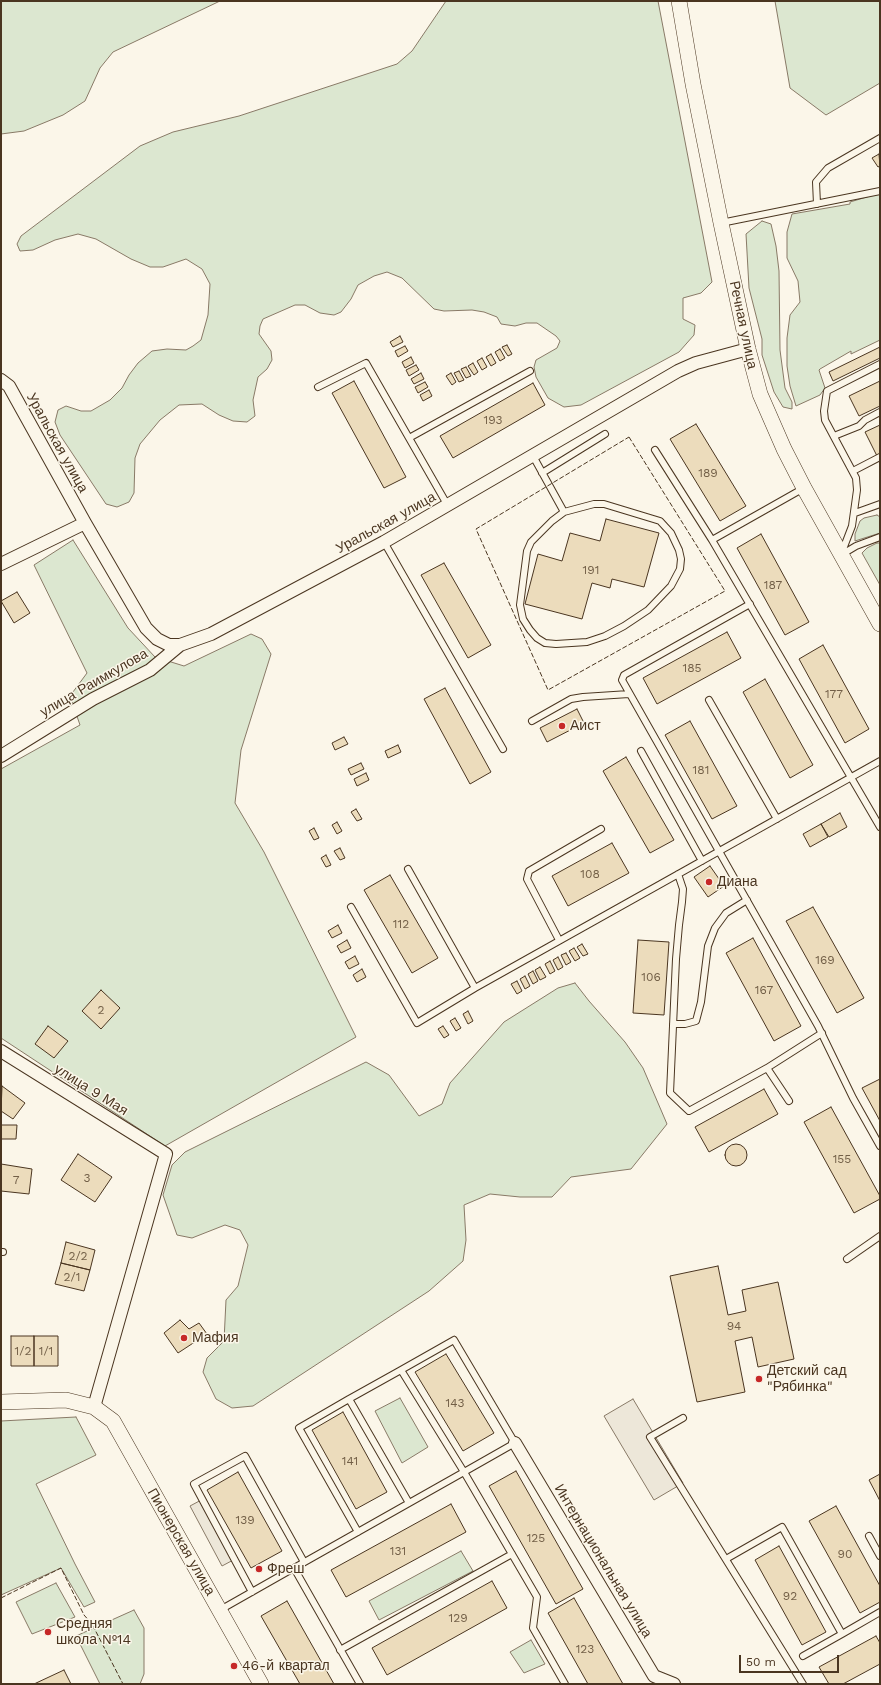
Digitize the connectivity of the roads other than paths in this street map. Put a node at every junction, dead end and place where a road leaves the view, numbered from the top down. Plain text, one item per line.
1 (679, 1) edge
2 (880, 138) edge
3 (880, 192) edge
4 (817, 204) junction
5 (721, 223) junction
6 (748, 349) junction
7 (880, 364) edge
8 (530, 371) dead end
9 (1, 380) edge
10 (318, 387) dead end
11 (880, 412) edge
12 (605, 434) dead end
13 (834, 436) junction
14 (409, 438) junction
15 (655, 450) dead end
16 (533, 456) junction
17 (880, 457) edge
18 (852, 471) junction
19 (542, 473) junction
20 (804, 488) junction
21 (880, 504) edge
22 (448, 506) junction
23 (564, 512) junction
24 (855, 513) junction
25 (85, 523) junction
26 (880, 537) edge
27 (712, 540) junction
28 (384, 542) junction
29 (841, 555) junction
30 (1, 564) edge
31 (750, 604) junction
32 (880, 624) edge
33 (180, 645) junction
34 (629, 694) junction
35 (709, 700) dead end
36 (532, 721) dead end
37 (503, 749) dead end
38 (641, 751) dead end
39 (1, 756) edge
40 (880, 761) edge
41 (852, 777) junction
42 (777, 819) junction
43 (880, 827) edge
44 (601, 830) dead end
45 (720, 851) junction
46 (702, 860) junction
47 (408, 869) dead end
48 (678, 874) junction
49 (747, 900) junction
50 (351, 907) dead end
51 (560, 940) junction
52 (475, 988) junction
53 (673, 1024) junction
54 (822, 1034) junction
55 (1, 1051) edge
56 (767, 1068) junction
57 (789, 1101) dead end
58 (880, 1146) edge
59 (880, 1236) edge
60 (847, 1259) dead end
61 (401, 1370) junction
62 (349, 1399) junction
63 (1, 1402) edge
64 (94, 1407) junction
65 (683, 1418) dead end
66 (515, 1443) junction
67 (464, 1472) junction
68 (409, 1503) junction
69 (358, 1532) junction
70 (869, 1536) dead end
71 (512, 1554) junction
72 (880, 1556) edge
73 (726, 1559) junction
74 (304, 1562) junction
75 (294, 1568) junction
76 (252, 1592) junction
77 (220, 1610) junction
78 (880, 1612) edge
79 (842, 1634) junction
80 (340, 1650) junction
81 (803, 1656) dead end
82 (261, 1684) edge
83 (360, 1684) edge
84 (565, 1684) edge
85 (674, 1684) edge
86 (803, 1684) edge

1 - 5 street, Речная улица
2 - 4 lane
3 - 4 lane
4 - 5 lane
5 - 6 street, Речная улица
6 - 16 street, Уральская улица
6 - 20 street, Речная улица
7 - 13 lane
8 - 14 lane
9 - 25 street, Уральская улица
10 - 14 lane
11 - 13 lane
12 - 19 lane
13 - 18 lane
14 - 22 lane
15 - 27 lane
16 - 19 lane
16 - 22 street, Уральская улица
17 - 18 lane
18 - 24 lane
19 - 23 lane
20 - 27 lane
20 - 29 street, Речная улица
21 - 24 lane
22 - 28 street, Уральская улица
23 - 23 lane
24 - 29 lane
25 - 30 street
25 - 33 street, Уральская улица
26 - 29 lane
27 - 31 lane
28 - 33 street, Уральская улица
28 - 37 lane
29 - 32 street, Речная улица
31 - 34 lane
31 - 41 lane
33 - 39 street, улица Раимкулова
34 - 36 lane
34 - 45 lane
35 - 42 lane
38 - 46 lane
40 - 41 lane
41 - 42 lane
41 - 43 lane
42 - 45 lane
44 - 51 lane
45 - 46 lane
45 - 49 lane
46 - 48 lane
47 - 52 lane
48 - 51 lane
48 - 53 lane
49 - 53 lane
49 - 54 lane
50 - 52 lane
51 - 52 lane
53 - 56 lane
54 - 56 lane
54 - 58 lane
55 - 64 street, улица 9 Мая
56 - 57 lane
59 - 60 lane
61 - 62 lane
61 - 66 lane
61 - 67 lane
62 - 68 lane
62 - 69 lane
63 - 64 street
64 - 77 street, Пионерская улица
65 - 73 lane
66 - 67 lane
66 - 85 street, Интернациональная улица
67 - 68 lane
67 - 71 lane
68 - 69 lane
69 - 74 lane
70 - 72 lane
71 - 80 lane
71 - 84 lane
73 - 79 lane
73 - 86 lane
74 - 75 lane
74 - 76 lane
75 - 76 lane
75 - 80 lane
76 - 77 lane
77 - 82 street, Пионерская улица
78 - 79 lane
79 - 81 lane
80 - 83 lane

